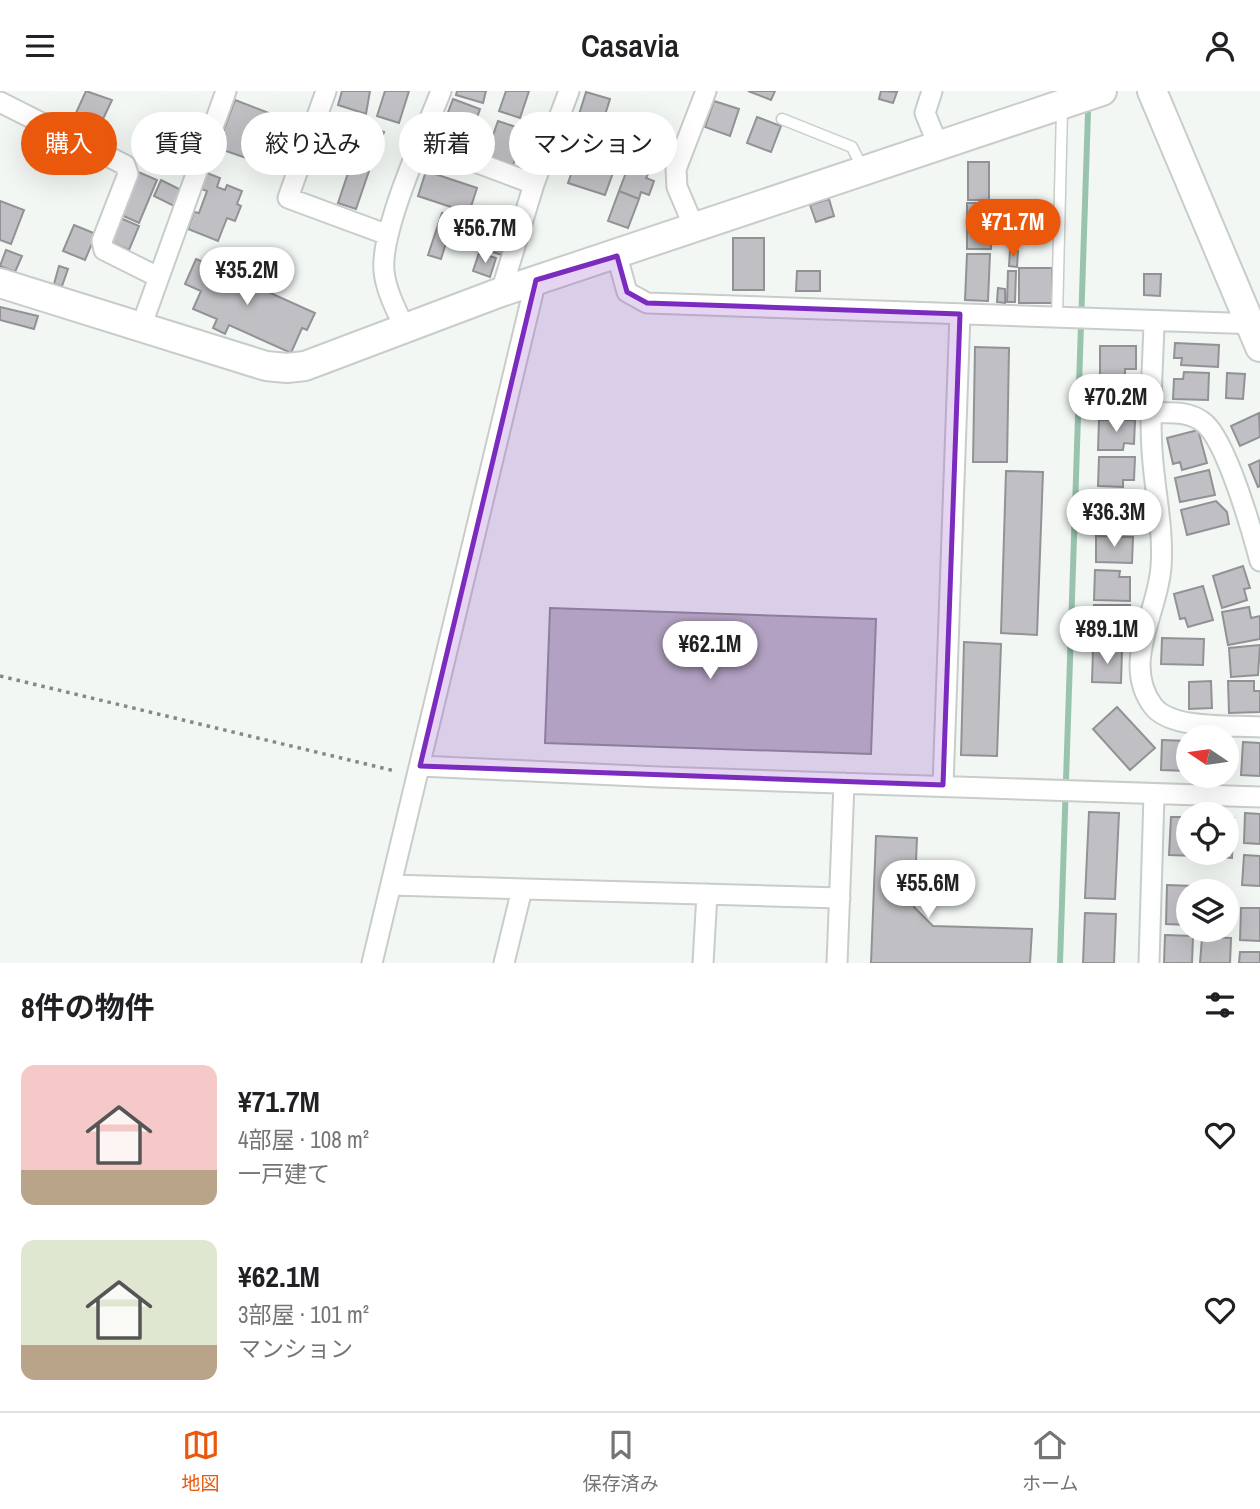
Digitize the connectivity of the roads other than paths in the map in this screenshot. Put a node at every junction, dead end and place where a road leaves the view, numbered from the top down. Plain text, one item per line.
1 (226, 91) edge
2 (326, 91) edge
3 (441, 91) edge
4 (569, 91) edge
5 (706, 91) edge
6 (932, 91) edge
7 (1102, 91) edge
8 (1152, 91) edge
9 (0, 102) edge
10 (1062, 104) junction
11 (433, 112) edge
12 (782, 119) dead end
13 (937, 145) junction
14 (495, 169) edge
15 (864, 171) junction
16 (410, 175) edge
17 (534, 184) junction
18 (694, 227) junction
19 (388, 235) junction
20 (617, 256) junction
21 (158, 277) junction
22 (536, 280) junction
23 (0, 283) edge
24 (501, 292) junction
25 (960, 314) junction
26 (1062, 319) junction
27 (1154, 322) junction
28 (141, 327) junction
29 (404, 327) junction
30 (1257, 331) edge
31 (1151, 413) junction
32 (1260, 561) edge
33 (1260, 727) edge
34 (420, 766) junction
35 (844, 783) junction
36 (943, 785) junction
37 (1154, 795) junction
38 (1260, 797) edge
39 (391, 885) junction
40 (522, 889) junction
41 (707, 894) junction
42 (840, 898) junction
43 (372, 963) edge
44 (504, 963) edge
45 (704, 963) edge
46 (837, 963) edge
47 (1149, 963) edge

1 - 21 street
2 - 19 street
3 - 11 street
4 - 17 street
5 - 18 street
6 - 13 street
7 - 10 street
8 - 30 street
9 - 21 street
10 - 13 street
10 - 26 lane
12 - 15 lane
13 - 15 street
14 - 17 street
15 - 18 street
16 - 19 street
17 - 24 street
18 - 20 street
19 - 29 street
20 - 22 street
20 - 25 street
21 - 28 street
22 - 24 street
22 - 34 street
23 - 28 street
24 - 29 street
25 - 26 street
25 - 36 street
26 - 27 street
27 - 30 street
27 - 31 street
28 - 29 street
31 - 32 street
31 - 33 street
34 - 35 street
34 - 39 street
35 - 36 street
35 - 42 street
36 - 37 street
37 - 38 street
37 - 47 street
39 - 40 street
39 - 43 street
40 - 41 street
40 - 44 street
41 - 42 street
41 - 45 street
42 - 46 street

